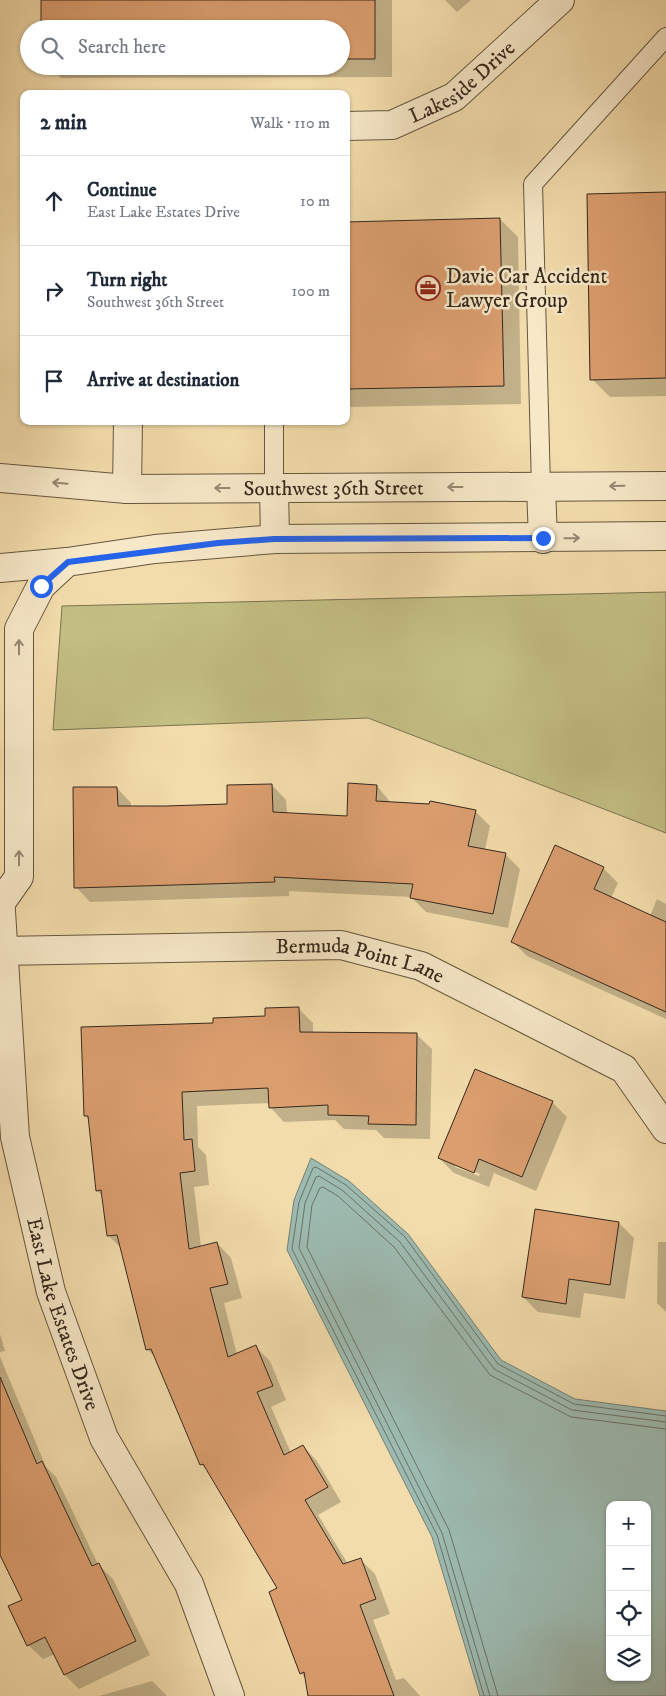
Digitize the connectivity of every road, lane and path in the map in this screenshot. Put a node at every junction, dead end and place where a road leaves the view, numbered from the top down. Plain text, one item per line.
1 (560, 0) edge
2 (666, 37) edge
3 (350, 126) edge
4 (128, 425) edge
5 (274, 425) edge
6 (0, 478) edge
7 (666, 486) edge
8 (541, 487) junction
9 (274, 488) junction
10 (127, 489) junction
11 (666, 536) edge
12 (543, 538) junction
13 (274, 539) junction
14 (68, 562) junction
15 (0, 568) edge
16 (9, 692) edge
17 (1, 898) edge
18 (2, 951) edge
19 (666, 1129) edge
20 (230, 1696) edge

1 - 3 street, Lakeside Drive
2 - 8 lane
4 - 10 street
5 - 9 lane
10 -> 6 street, Southwest 36th Street
7 -> 8 street, Southwest 36th Street
8 -> 9 street, Southwest 36th Street
8 - 12 street
9 -> 10 street, Southwest 36th Street
9 - 13 street
12 -> 11 street
12 - 13 street
13 - 14 street
14 - 15 street
16 -> 14 street, East Lake Estates Drive
17 -> 16 street, East Lake Estates Drive
17 - 18 street, East Lake Estates Drive
18 - 19 street, Bermuda Point Lane
18 - 20 street, East Lake Estates Drive

